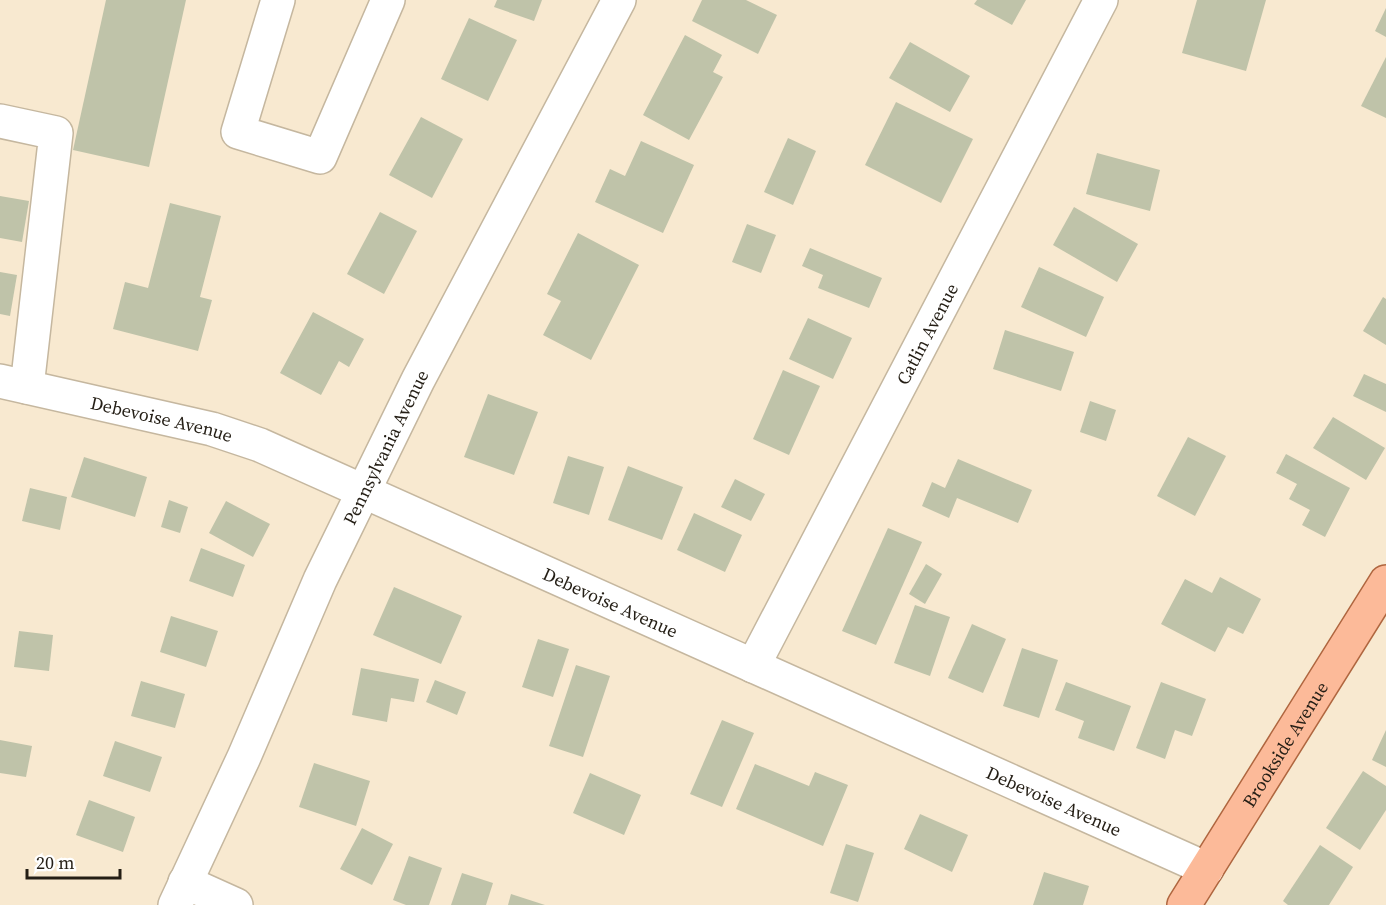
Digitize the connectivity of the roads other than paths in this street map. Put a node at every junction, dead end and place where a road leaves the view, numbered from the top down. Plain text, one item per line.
1 (278, 0) edge
2 (388, 0) edge
3 (619, 0) edge
4 (1101, 0) edge
5 (0, 121) edge
6 (14, 384) edge
7 (363, 492) junction
8 (1386, 582) edge
9 (753, 666) junction
10 (1207, 869) junction
11 (180, 894) edge
12 (236, 905) edge
13 (1184, 905) edge

1 - 2 street
3 - 7 street, Pennsylvania Avenue
4 - 9 street, Catlin Avenue
5 - 6 street
6 - 7 street, Debevoise Avenue
7 - 9 street, Debevoise Avenue
7 - 11 street, Pennsylvania Avenue
8 - 10 main road, Brookside Avenue
9 - 10 street, Debevoise Avenue
10 - 13 main road, Brookside Avenue
11 - 12 street

